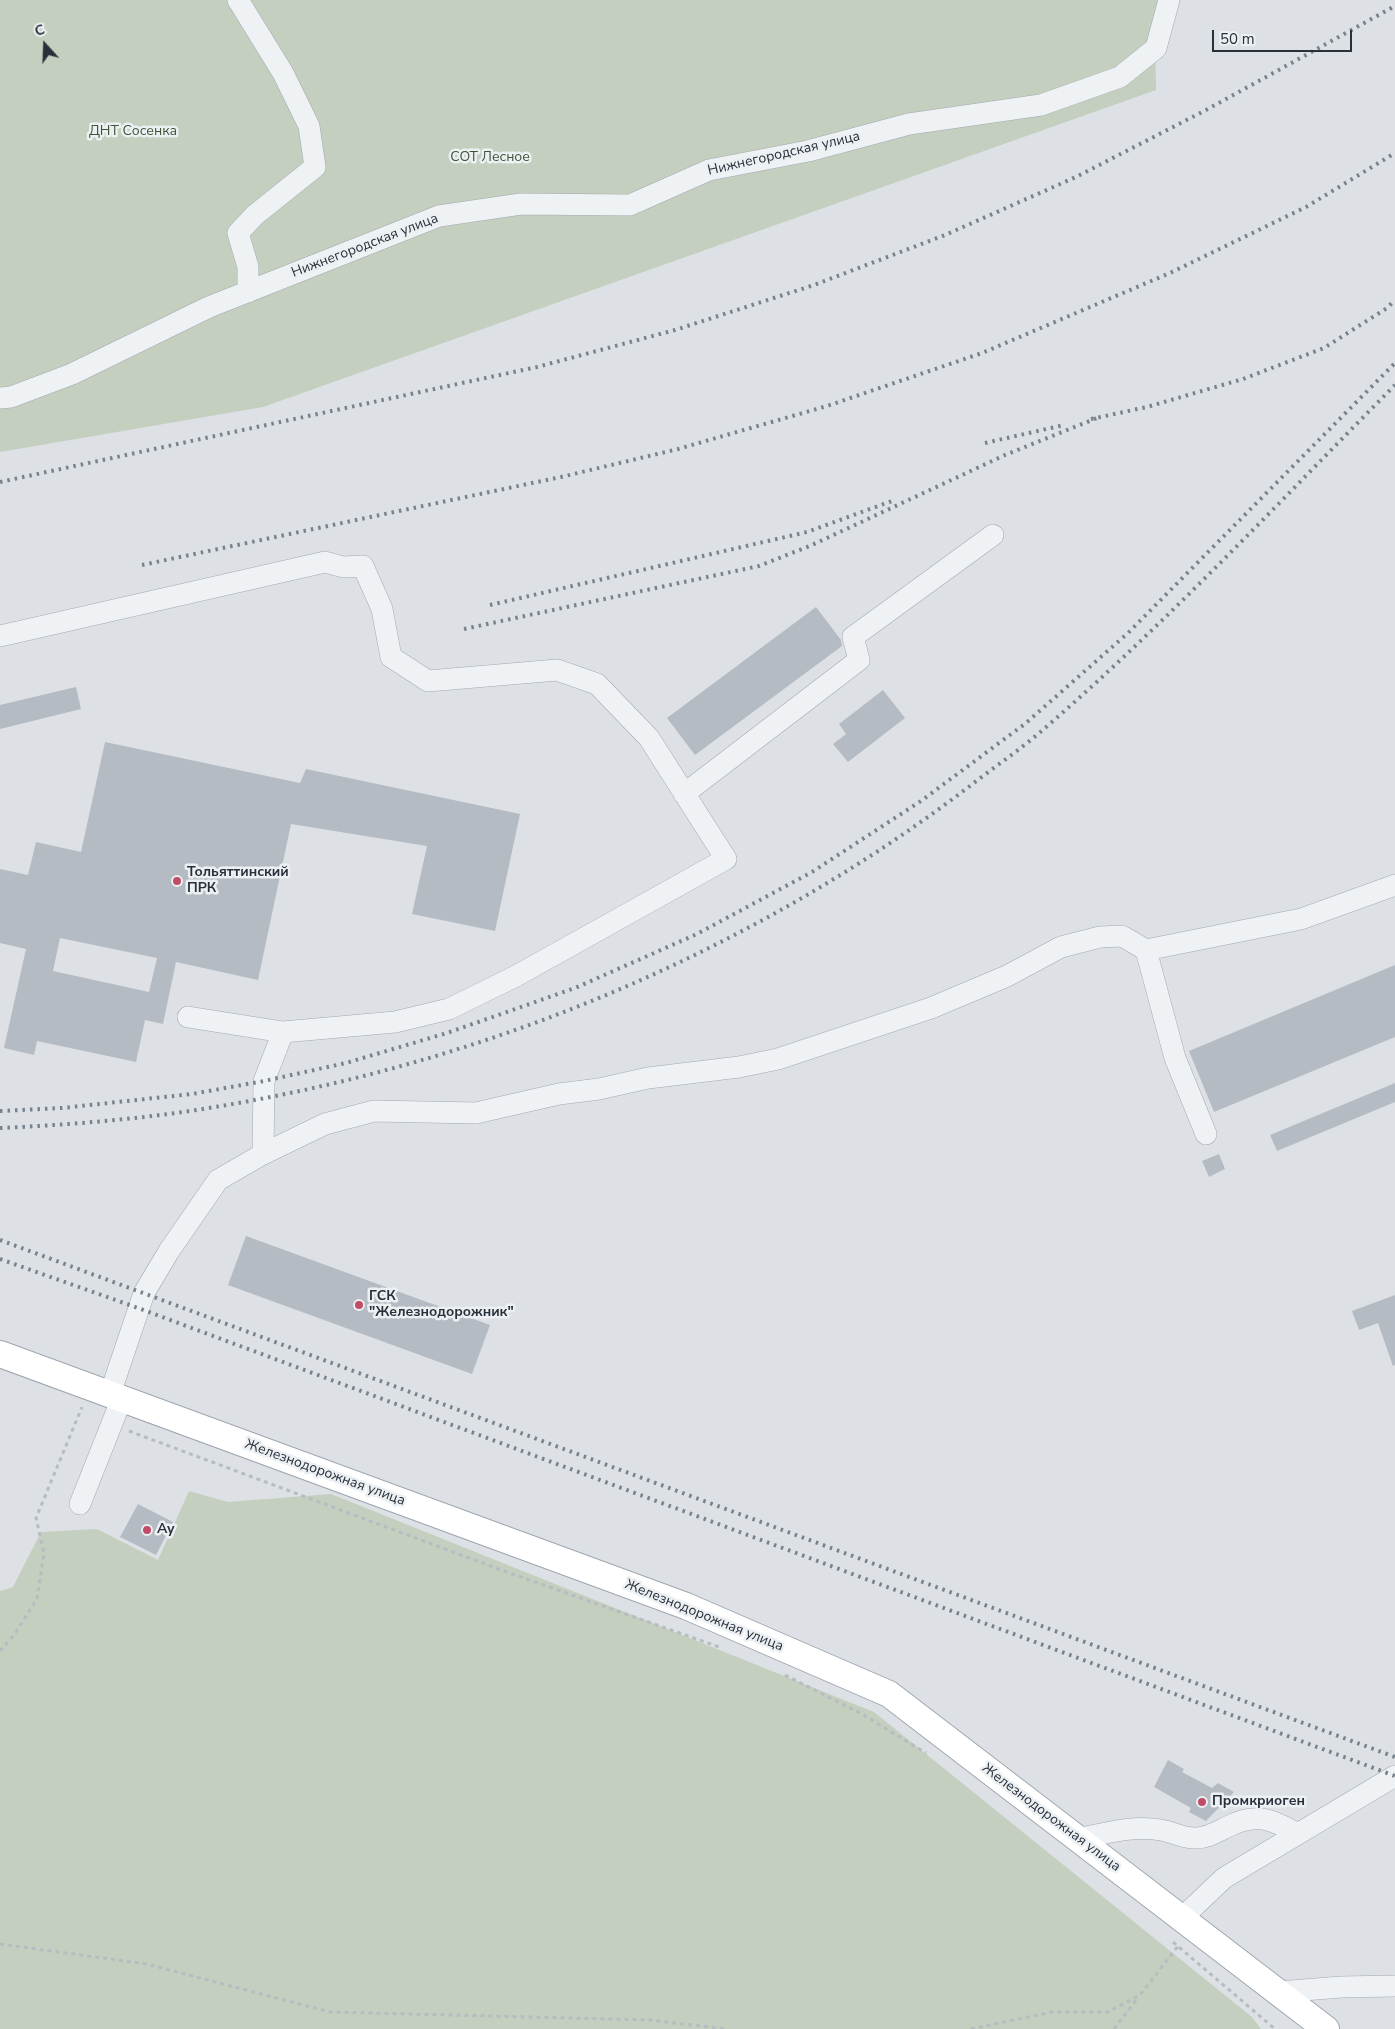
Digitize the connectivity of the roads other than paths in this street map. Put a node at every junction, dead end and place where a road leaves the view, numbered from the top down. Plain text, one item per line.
1 (238, 0) edge
2 (1168, 0) edge
3 (248, 292) junction
4 (0, 398) edge
5 (993, 535) dead end
6 (0, 636) edge
7 (684, 794) junction
8 (1395, 885) edge
9 (1146, 950) junction
10 (188, 1017) dead end
11 (283, 1032) junction
12 (1206, 1134) dead end
13 (263, 1154) junction
14 (0, 1354) edge
15 (116, 1396) junction
16 (80, 1504) dead end
17 (1395, 1776) edge
18 (1298, 1834) junction
19 (1078, 1839) junction
20 (1176, 1929) junction
21 (1395, 1986) edge
22 (1279, 1992) junction
23 (1326, 2029) edge

1 - 3 street
2 - 3 street, Нижнегородская улица
3 - 4 street, Нижнегородская улица
5 - 7 street
6 - 7 street
7 - 11 street
8 - 9 street
9 - 12 street
9 - 13 street
10 - 11 street
11 - 13 street
13 - 15 street
14 - 15 main road, Железнодорожная улица
15 - 16 street
15 - 19 main road, Железнодорожная улица
17 - 18 street
18 - 19 street
18 - 20 street
19 - 20 main road, Железнодорожная улица
20 - 22 main road, Железнодорожная улица
21 - 22 street
22 - 23 main road, Железнодорожная улица

